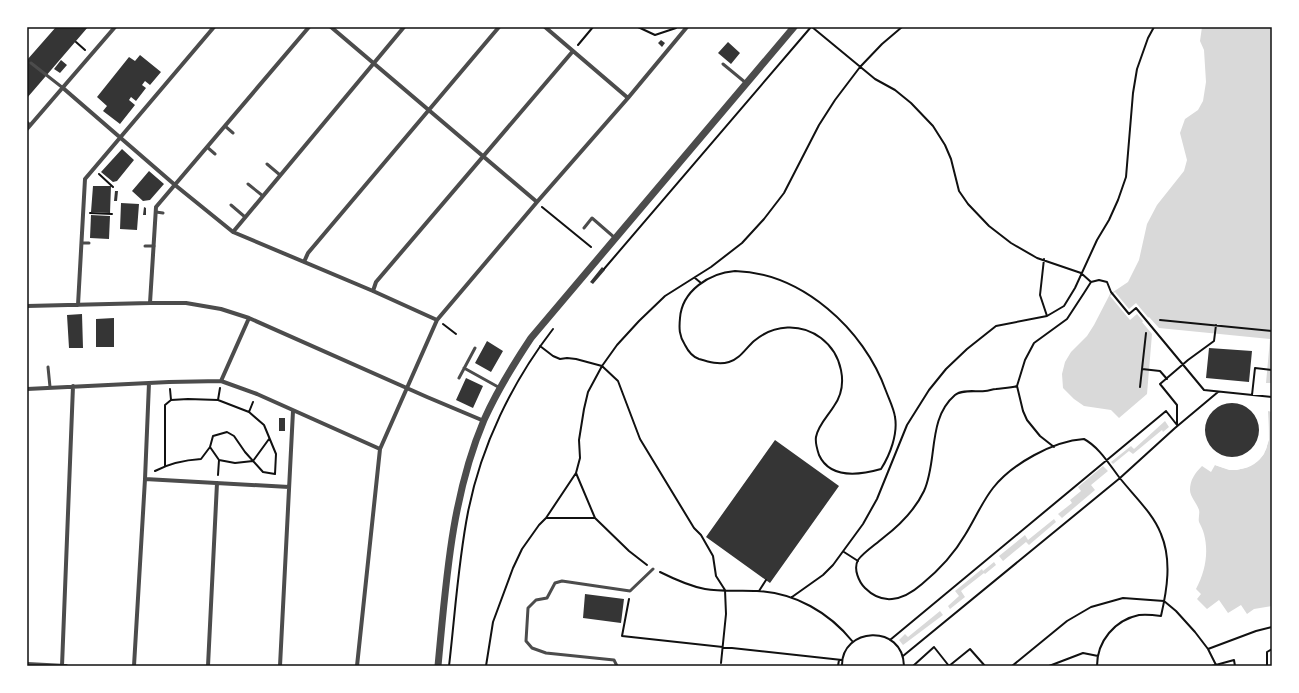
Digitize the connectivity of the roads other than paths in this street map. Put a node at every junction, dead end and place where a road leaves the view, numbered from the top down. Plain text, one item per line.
1 (115, 27) edge
2 (214, 27) edge
3 (309, 27) edge
4 (331, 27) edge
5 (404, 27) edge
6 (499, 27) edge
7 (545, 27) edge
8 (687, 27) edge
9 (794, 27) edge
10 (573, 51) junction
11 (31, 63) dead end
12 (374, 63) junction
13 (723, 64) dead end
14 (746, 83) junction
15 (63, 88) junction
16 (628, 98) junction
17 (428, 109) junction
18 (28, 125) edge
19 (225, 126) junction
20 (233, 133) dead end
21 (120, 137) junction
22 (207, 148) junction
23 (215, 154) dead end
24 (482, 156) junction
25 (268, 164) dead end
26 (280, 175) junction
27 (248, 184) dead end
28 (175, 185) junction
29 (263, 196) junction
30 (536, 202) junction
31 (231, 206) dead end
32 (156, 212) junction
33 (163, 213) dead end
34 (245, 217) junction
35 (584, 228) dead end
36 (233, 232) junction
37 (615, 238) junction
38 (82, 243) junction
39 (90, 243) dead end
40 (145, 246) dead end
41 (154, 246) junction
42 (304, 262) junction
43 (372, 291) junction
44 (150, 303) junction
45 (78, 305) junction
46 (27, 306) edge
47 (249, 318) junction
48 (437, 320) junction
49 (475, 348) dead end
50 (48, 367) dead end
51 (464, 368) junction
52 (459, 378) dead end
53 (221, 381) junction
54 (149, 383) junction
55 (73, 386) junction
56 (50, 387) junction
57 (407, 388) junction
58 (500, 388) junction
59 (27, 389) edge
60 (430, 392) dead end
61 (427, 397) junction
62 (293, 411) junction
63 (484, 421) junction
64 (380, 449) junction
65 (145, 480) junction
66 (217, 483) junction
67 (289, 487) junction
68 (654, 569) road end
69 (27, 664) edge
70 (62, 666) edge
71 (66, 666) edge
72 (134, 666) edge
73 (208, 666) edge
74 (280, 666) edge
75 (357, 666) edge
76 (438, 666) edge
77 (617, 666) edge

1 - 15 street
2 - 21 street
3 - 19 street
4 - 12 street
5 - 12 street
6 - 17 street
7 - 10 street
8 - 16 street
9 - 14 street
10 - 16 street
10 - 24 street
11 - 15 lane
12 - 17 street
12 - 26 street
13 - 14 lane
14 - 37 street
15 - 18 street
15 - 21 street
16 - 30 street
17 - 24 street
17 - 42 street
19 - 20 lane
19 - 22 street
21 - 28 street
21 - 38 street
22 - 23 lane
22 - 28 street
24 - 30 street
24 - 43 street
25 - 26 lane
26 - 29 street
27 - 29 lane
28 - 32 street
28 - 36 street
29 - 34 street
30 - 48 street
31 - 34 lane
32 - 33 lane
32 - 41 street
34 - 36 street
35 - 37 lane
36 - 42 street
37 - 58 street
38 - 39 lane
38 - 45 street
40 - 41 lane
41 - 44 street
42 - 43 street
43 - 48 street
44 - 45 street
44 - 47 street
45 - 46 street
47 - 53 street
47 - 57 street
48 - 57 street
49 - 51 lane
50 - 56 lane
51 - 52 lane
51 - 58 lane
53 - 54 street
53 - 62 street
54 - 55 street
54 - 65 street
55 - 56 street
55 - 70 street
56 - 59 street
57 - 61 street
57 - 64 street
58 - 63 street
60 - 61 lane
61 - 63 street
62 - 64 street
62 - 67 street
63 - 76 street
64 - 75 street
65 - 66 street
65 - 72 street
66 - 67 street
66 - 73 street
67 - 74 street
68 - 77 lane
69 - 70 street
70 - 71 street

